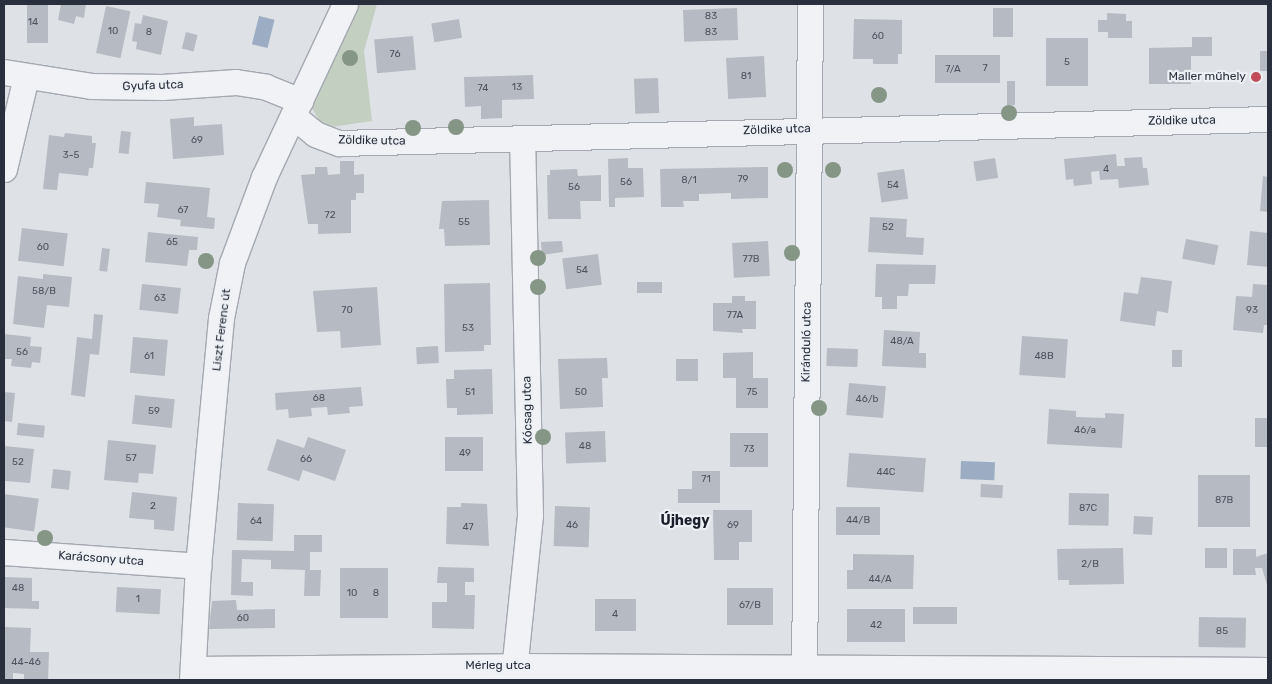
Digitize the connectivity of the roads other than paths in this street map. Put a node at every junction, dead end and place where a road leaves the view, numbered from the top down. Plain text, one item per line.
1 (345, 4) edge
2 (810, 4) edge
3 (15, 74) edge
4 (296, 109) junction
5 (1268, 119) edge
6 (809, 129) junction
7 (522, 139) junction
8 (4, 169) edge
9 (4, 552) edge
10 (198, 566) junction
11 (1268, 670) edge
12 (514, 673) edge
13 (192, 675) edge
14 (804, 675) edge

1 - 4 street, Liszt Ferenc út
2 - 6 street, Kiránduló utca
3 - 4 street, Gyufa utca
3 - 8 street
4 - 7 street, Zöldike utca
4 - 10 street, Liszt Ferenc út
5 - 6 street, Zöldike utca
6 - 7 street, Zöldike utca
6 - 14 street, Kiránduló utca
7 - 12 street, Kócsag utca
9 - 10 street, Karácsony utca
10 - 13 street, Liszt Ferenc út
11 - 14 street, Mérleg utca
12 - 13 street, Mérleg utca
12 - 14 street, Mérleg utca

